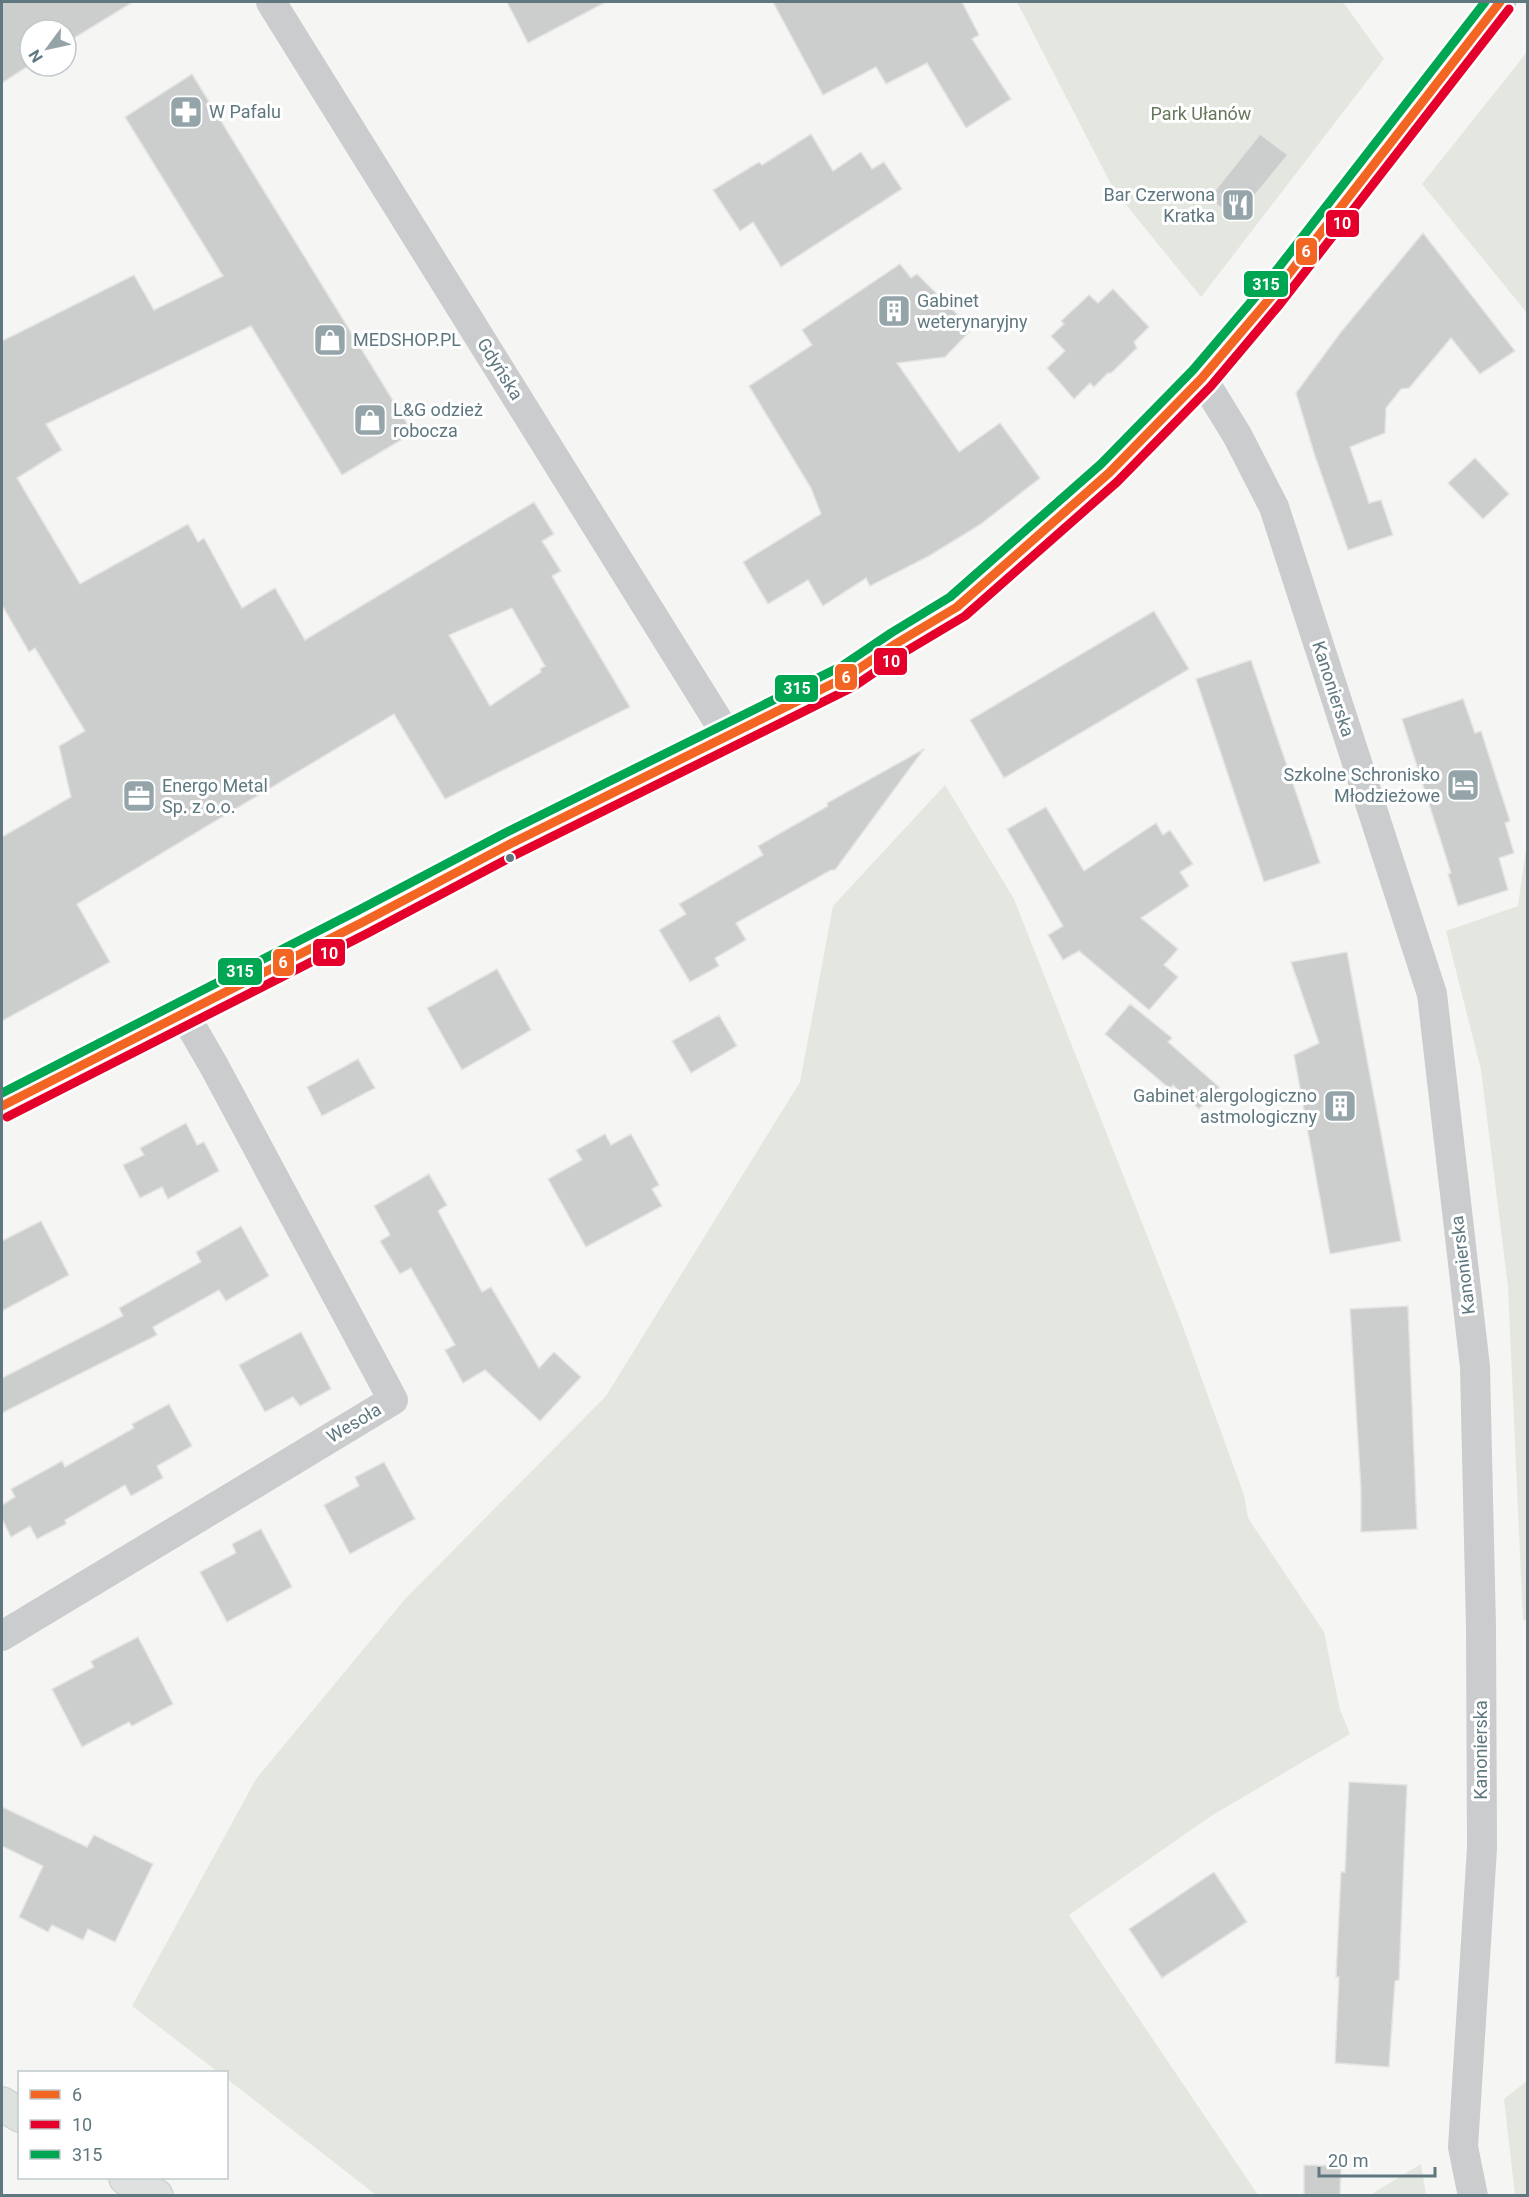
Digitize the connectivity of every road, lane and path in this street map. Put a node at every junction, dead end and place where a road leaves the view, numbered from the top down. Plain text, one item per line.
1 (271, 2) edge
2 (1500, 2) edge
3 (1202, 378) junction
4 (728, 737) junction
5 (184, 1014) junction
6 (2, 1106) edge
7 (2, 1636) edge
8 (2, 2104) edge
9 (18, 2114) edge
10 (128, 2179) edge
11 (156, 2196) edge
12 (1473, 2196) edge

1 - 4 street, Gdyńska
2 - 3 street
3 - 4 street
3 - 12 street, Kanonierska
4 - 5 street
5 - 6 street
5 - 7 street, Wesoła
8 - 9 main road
10 - 11 main road

